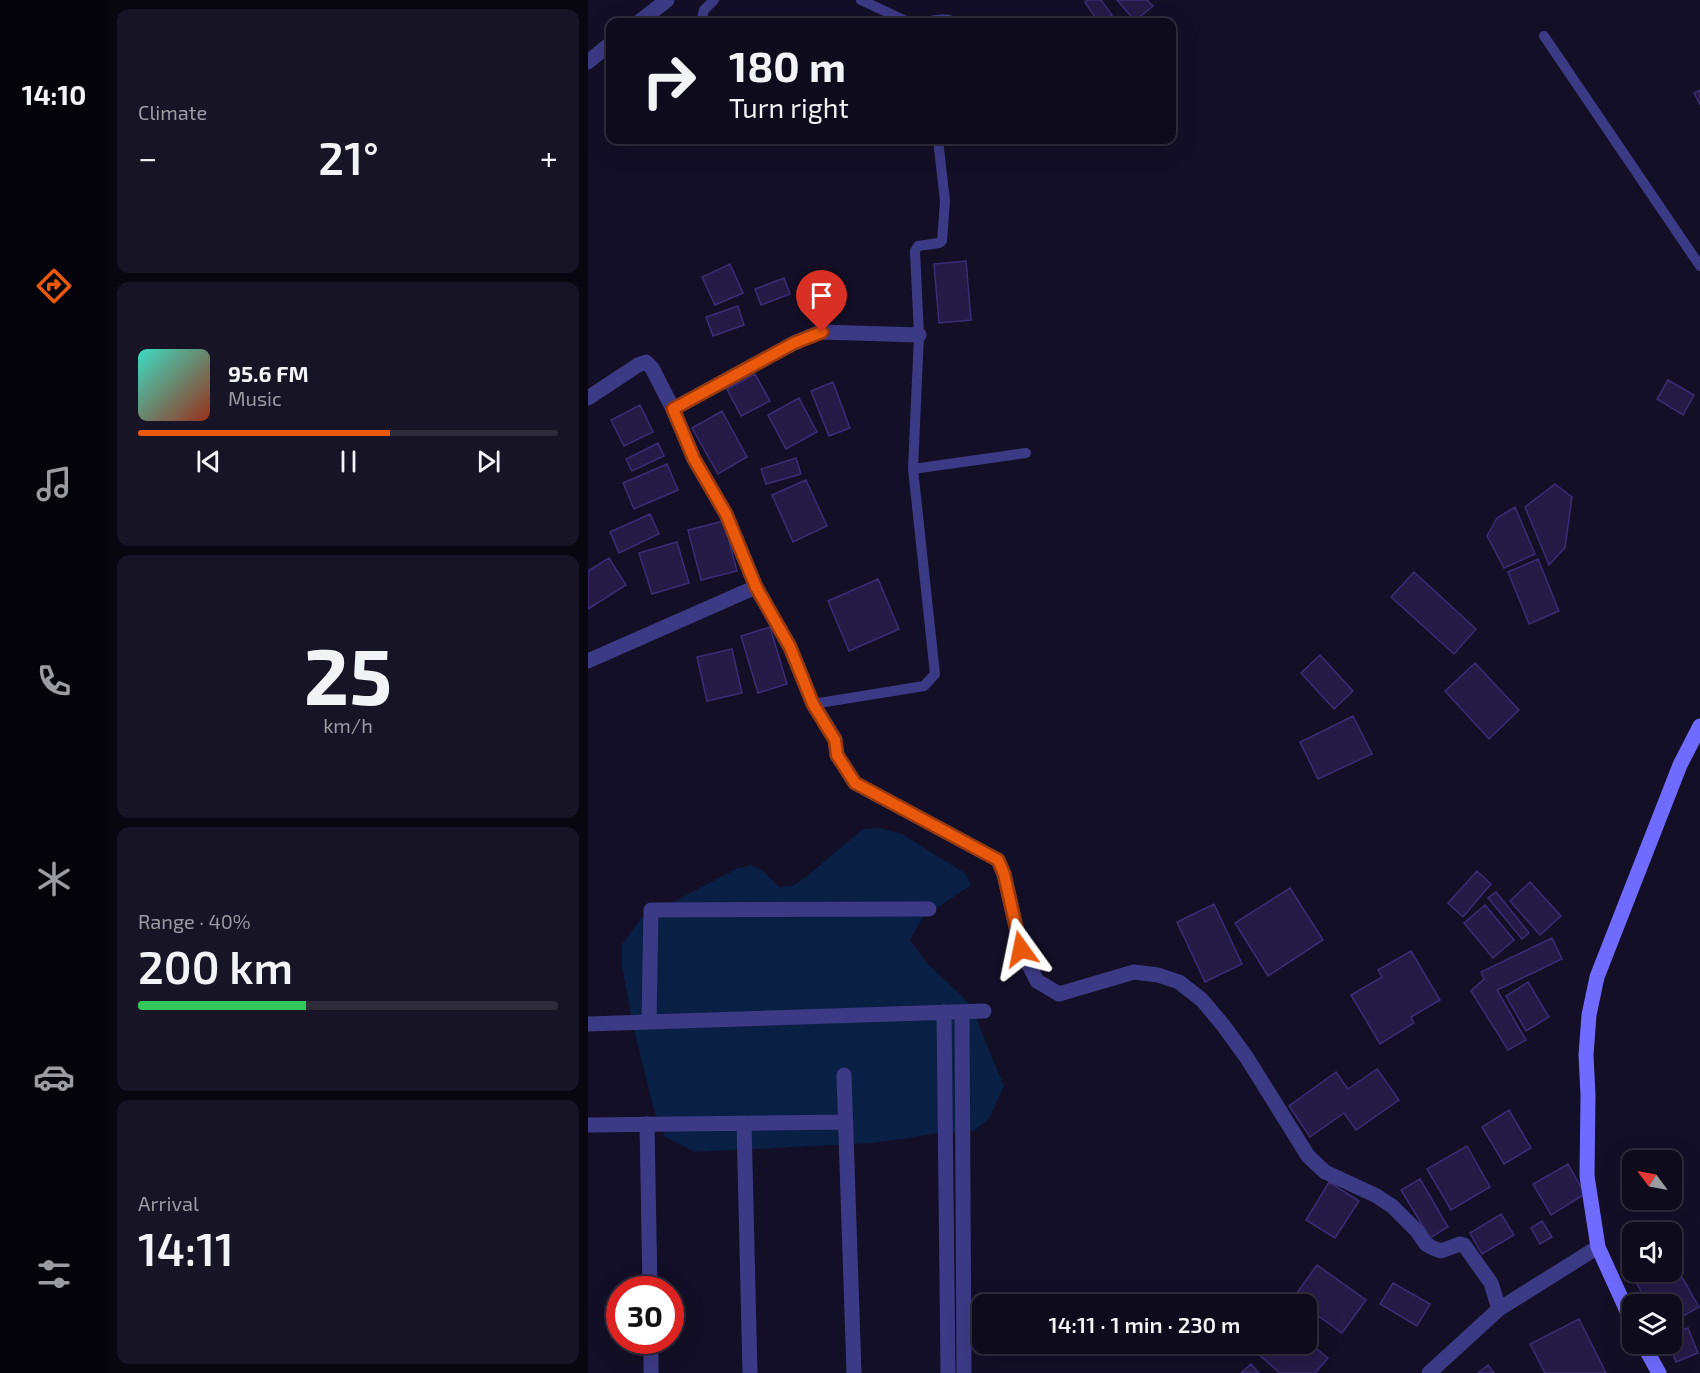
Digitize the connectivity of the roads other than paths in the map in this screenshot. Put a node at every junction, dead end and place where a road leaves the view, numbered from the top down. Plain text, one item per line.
1 (667, 0) edge
2 (714, 0) edge
3 (861, 0) edge
4 (644, 18) edge
5 (702, 18) edge
6 (899, 18) edge
7 (1544, 36) dead end
8 (606, 47) edge
9 (588, 62) edge
10 (938, 144) edge
11 (1700, 266) edge
12 (919, 335) junction
13 (588, 398) edge
14 (673, 409) junction
15 (1026, 453) dead end
16 (913, 469) junction
17 (756, 587) junction
18 (588, 661) edge
19 (813, 704) junction
20 (1700, 726) edge
21 (929, 909) dead end
22 (962, 1011) junction
23 (984, 1011) dead end
24 (944, 1012) junction
25 (649, 1022) junction
26 (588, 1024) edge
27 (844, 1075) dead end
28 (846, 1122) junction
29 (744, 1123) junction
30 (646, 1124) junction
31 (588, 1125) edge
32 (1598, 1247) junction
33 (650, 1276) edge
34 (1622, 1300) edge
35 (1499, 1309) junction
36 (651, 1354) edge
37 (1649, 1354) edge
38 (964, 1369) edge
39 (948, 1371) edge
40 (651, 1373) edge
41 (750, 1373) edge
42 (854, 1373) edge
43 (1429, 1373) edge
44 (1659, 1373) edge

1 - 4 street
2 - 5 lane
3 - 6 lane
7 - 11 lane
8 - 9 street
10 - 12 lane
12 - 14 street
12 - 16 lane
13 - 14 street
14 - 17 street
15 - 16 lane
16 - 19 lane
17 - 18 street
17 - 19 street
19 - 35 street
20 - 32 street
21 - 25 street
22 - 23 street
22 - 24 street
22 - 38 street
24 - 25 street
24 - 39 street
25 - 26 street
27 - 28 street
28 - 29 street
28 - 42 street
29 - 30 street
29 - 41 street
30 - 31 street
30 - 33 street
32 - 34 street
32 - 35 street
35 - 43 street
36 - 40 street
37 - 44 street
38 - 39 street

